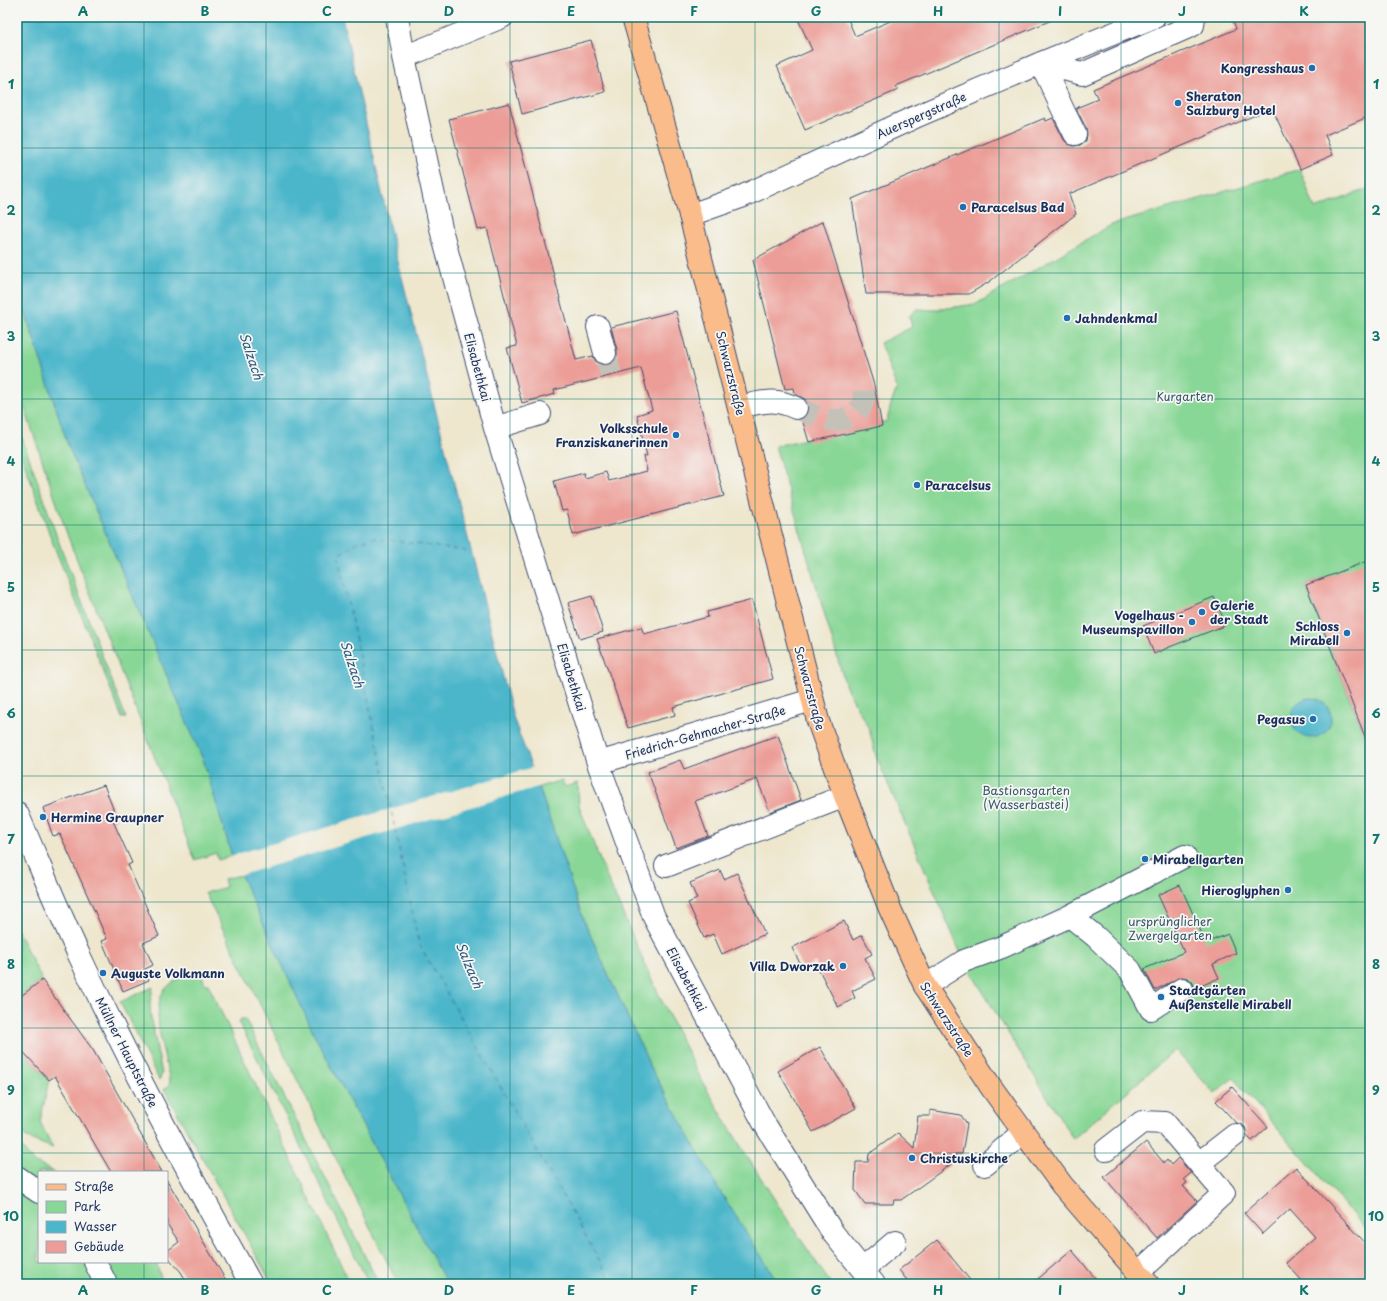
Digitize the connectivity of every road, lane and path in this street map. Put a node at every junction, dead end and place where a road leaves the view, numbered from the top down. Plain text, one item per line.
1 (398, 17) edge
2 (502, 17) edge
3 (633, 17) edge
4 (1154, 17) edge
5 (1194, 17) edge
6 (404, 57) junction
7 (1042, 63) junction
8 (1075, 134) dead end
9 (690, 215) junction
10 (598, 327) dead end
11 (605, 353) tunnel mouth
12 (740, 407) junction
13 (796, 408) tunnel mouth
14 (540, 414) dead end
15 (494, 428) junction
16 (812, 700) junction
17 (598, 763) junction
18 (845, 796) junction
19 (17, 813) edge
20 (1185, 856) dead end
21 (666, 866) dead end
22 (1070, 916) junction
23 (925, 986) junction
24 (1182, 989) dead end
25 (1023, 1132) junction
26 (1236, 1135) dead end
27 (1106, 1150) dead end
28 (1199, 1164) junction
29 (985, 1165) dead end
30 (17, 1177) edge
31 (38, 1191) edge
32 (895, 1242) dead end
33 (95, 1263) edge
34 (868, 1277) edge
35 (1143, 1278) edge
36 (106, 1284) edge
37 (251, 1284) edge

1 - 6 street, Elisabethkai
2 - 6 street
3 - 9 main road, Schwarzstraße
4 - 7 street, Auerspergstraße
5 - 7 street
6 - 15 street, Elisabethkai
7 - 8 street
7 - 9 street, Auerspergstraße
9 - 12 main road, Schwarzstraße
10 - 11 street
12 - 13 street
12 - 16 main road, Schwarzstraße
14 - 15 street
15 - 17 street, Elisabethkai
16 - 17 street, Friedrich-Gehmacher-Straße
16 - 18 main road, Schwarzstraße
17 - 34 street, Elisabethkai
18 - 21 street
18 - 23 main road, Schwarzstraße
19 - 37 street, Müllner Hauptstraße
20 - 22 street
22 - 23 street
22 - 24 street
23 - 25 main road, Schwarzstraße
25 - 29 street
25 - 35 main road, Schwarzstraße
26 - 28 street
27 - 28 street
28 - 35 street
30 - 31 street
32 - 34 street
33 - 36 street

